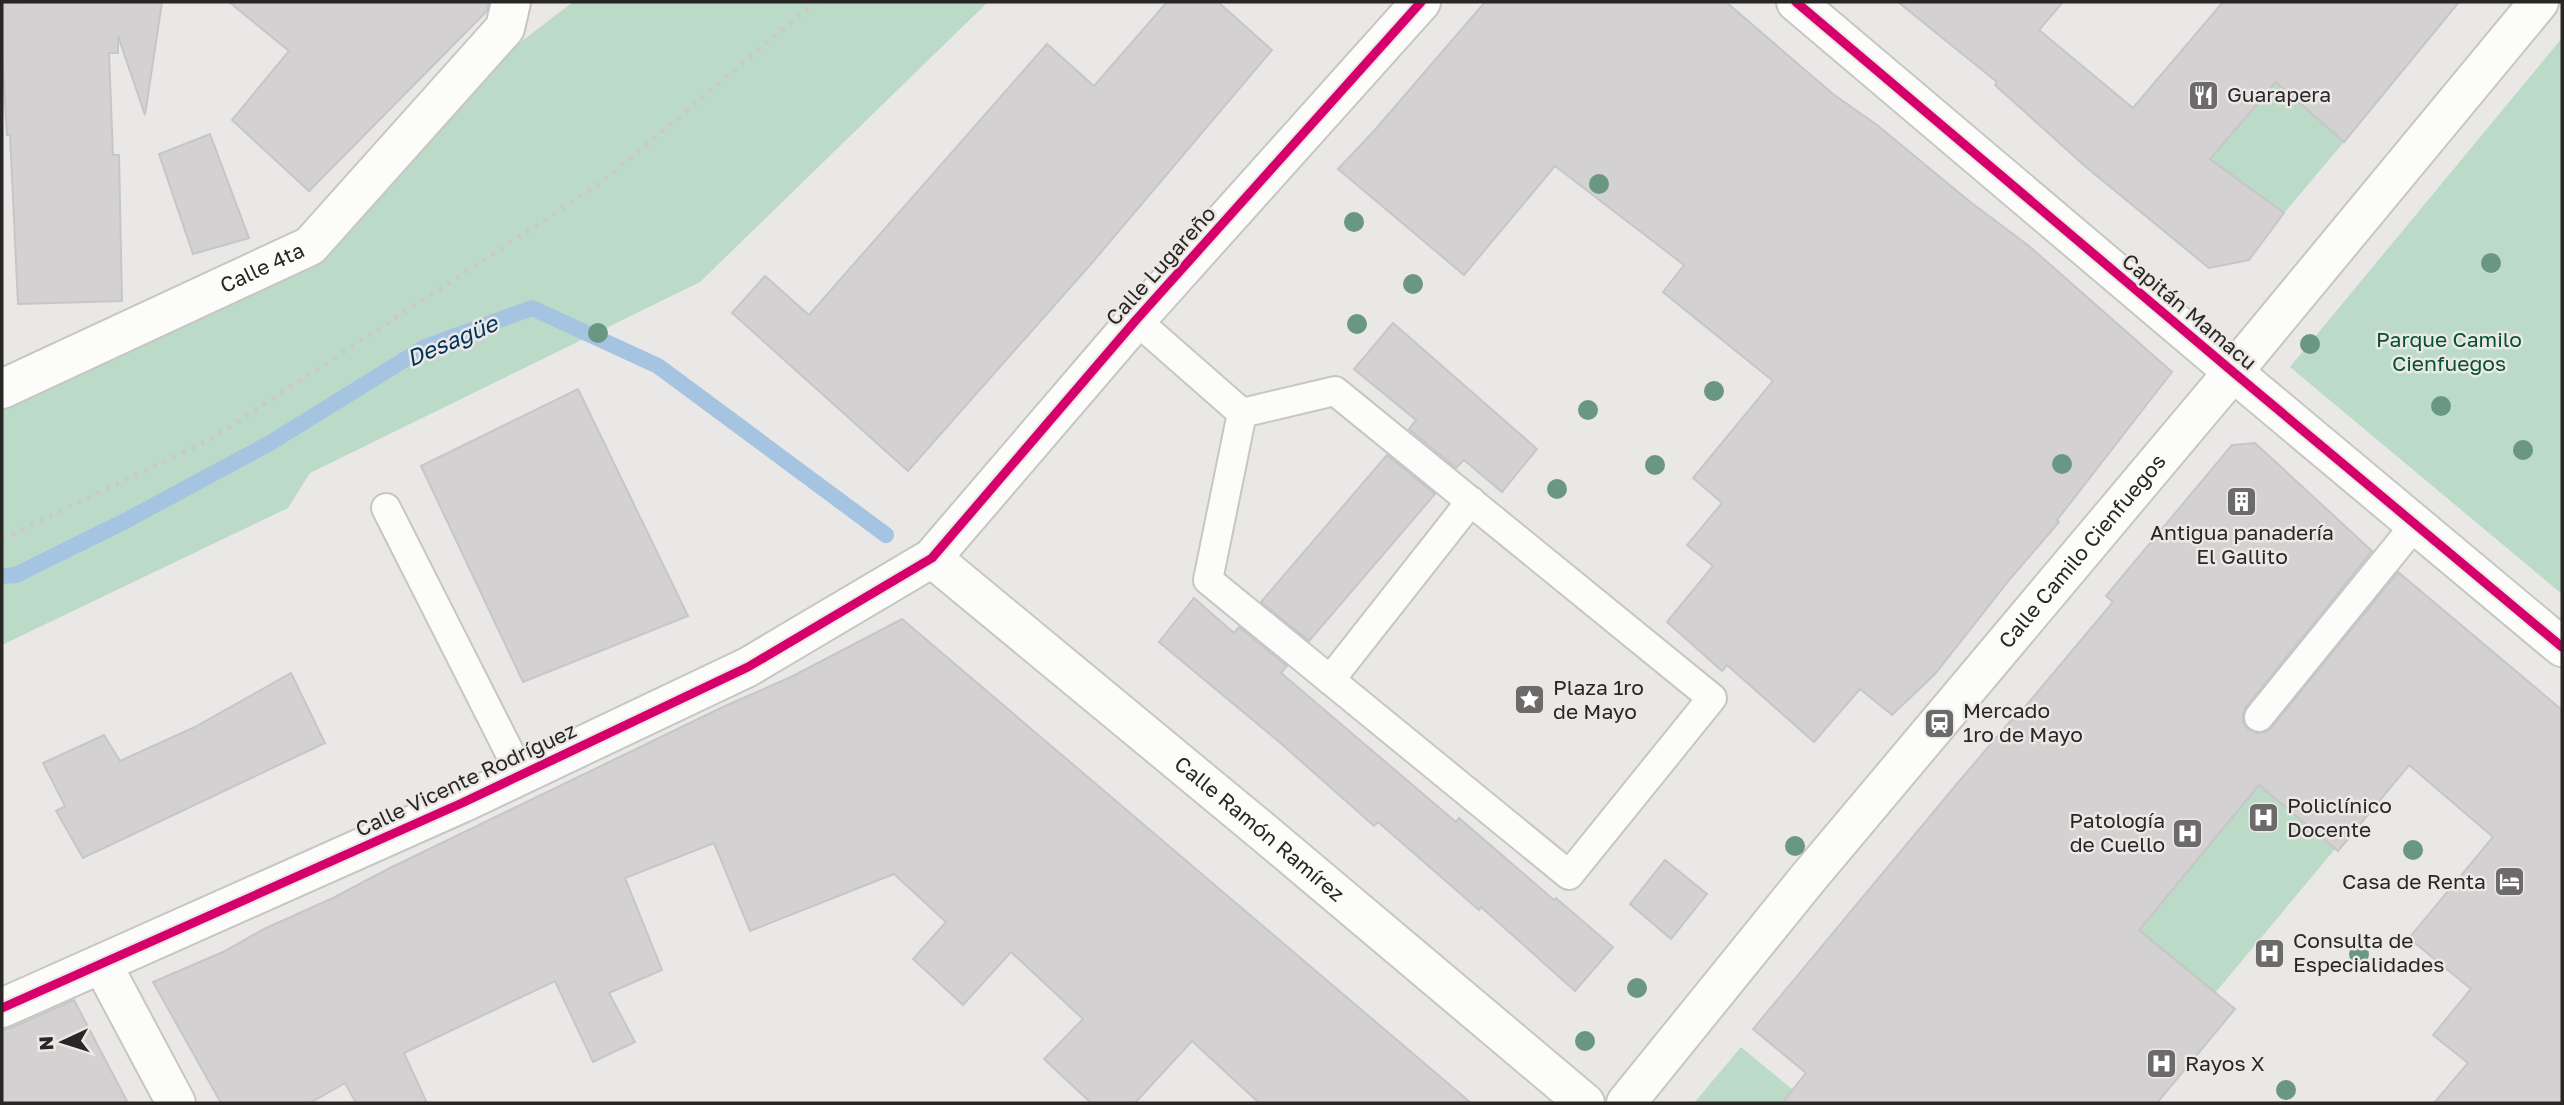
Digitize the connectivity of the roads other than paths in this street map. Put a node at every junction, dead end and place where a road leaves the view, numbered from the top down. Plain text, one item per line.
1 (511, 2) edge
2 (1421, 2) edge
3 (1796, 2) edge
4 (2539, 2) edge
5 (1136, 320) junction
6 (2233, 372) junction
7 (2, 389) edge
8 (1242, 413) junction
9 (1471, 501) junction
10 (386, 508) dead end
11 (2415, 525) junction
12 (932, 558) junction
13 (2562, 647) edge
14 (1330, 680) junction
15 (2259, 717) dead end
16 (521, 775) junction
17 (102, 964) junction
18 (2, 1008) edge
19 (176, 1103) edge
20 (1585, 1103) edge
21 (1626, 1103) edge

1 - 7 street, Calle 4ta
2 - 5 street, Calle Lugareño
3 - 6 street, Capitán Mamacu
4 - 6 street, Calle Camilo Cienfuegos
5 - 8 lane
5 - 12 street, Calle Lugareño
6 - 11 street, Capitán Mamacu
6 - 21 street, Calle Camilo Cienfuegos
8 - 9 lane
8 - 14 lane
9 - 14 lane
9 - 14 lane
10 - 16 lane
11 - 13 street, Capitán Mamacu
11 - 15 lane
12 - 16 street, Calle Vicente Rodríguez
12 - 20 street, Calle Ramón Ramírez
16 - 17 street, Calle Vicente Rodríguez
17 - 18 street, Calle Vicente Rodríguez
17 - 19 street

